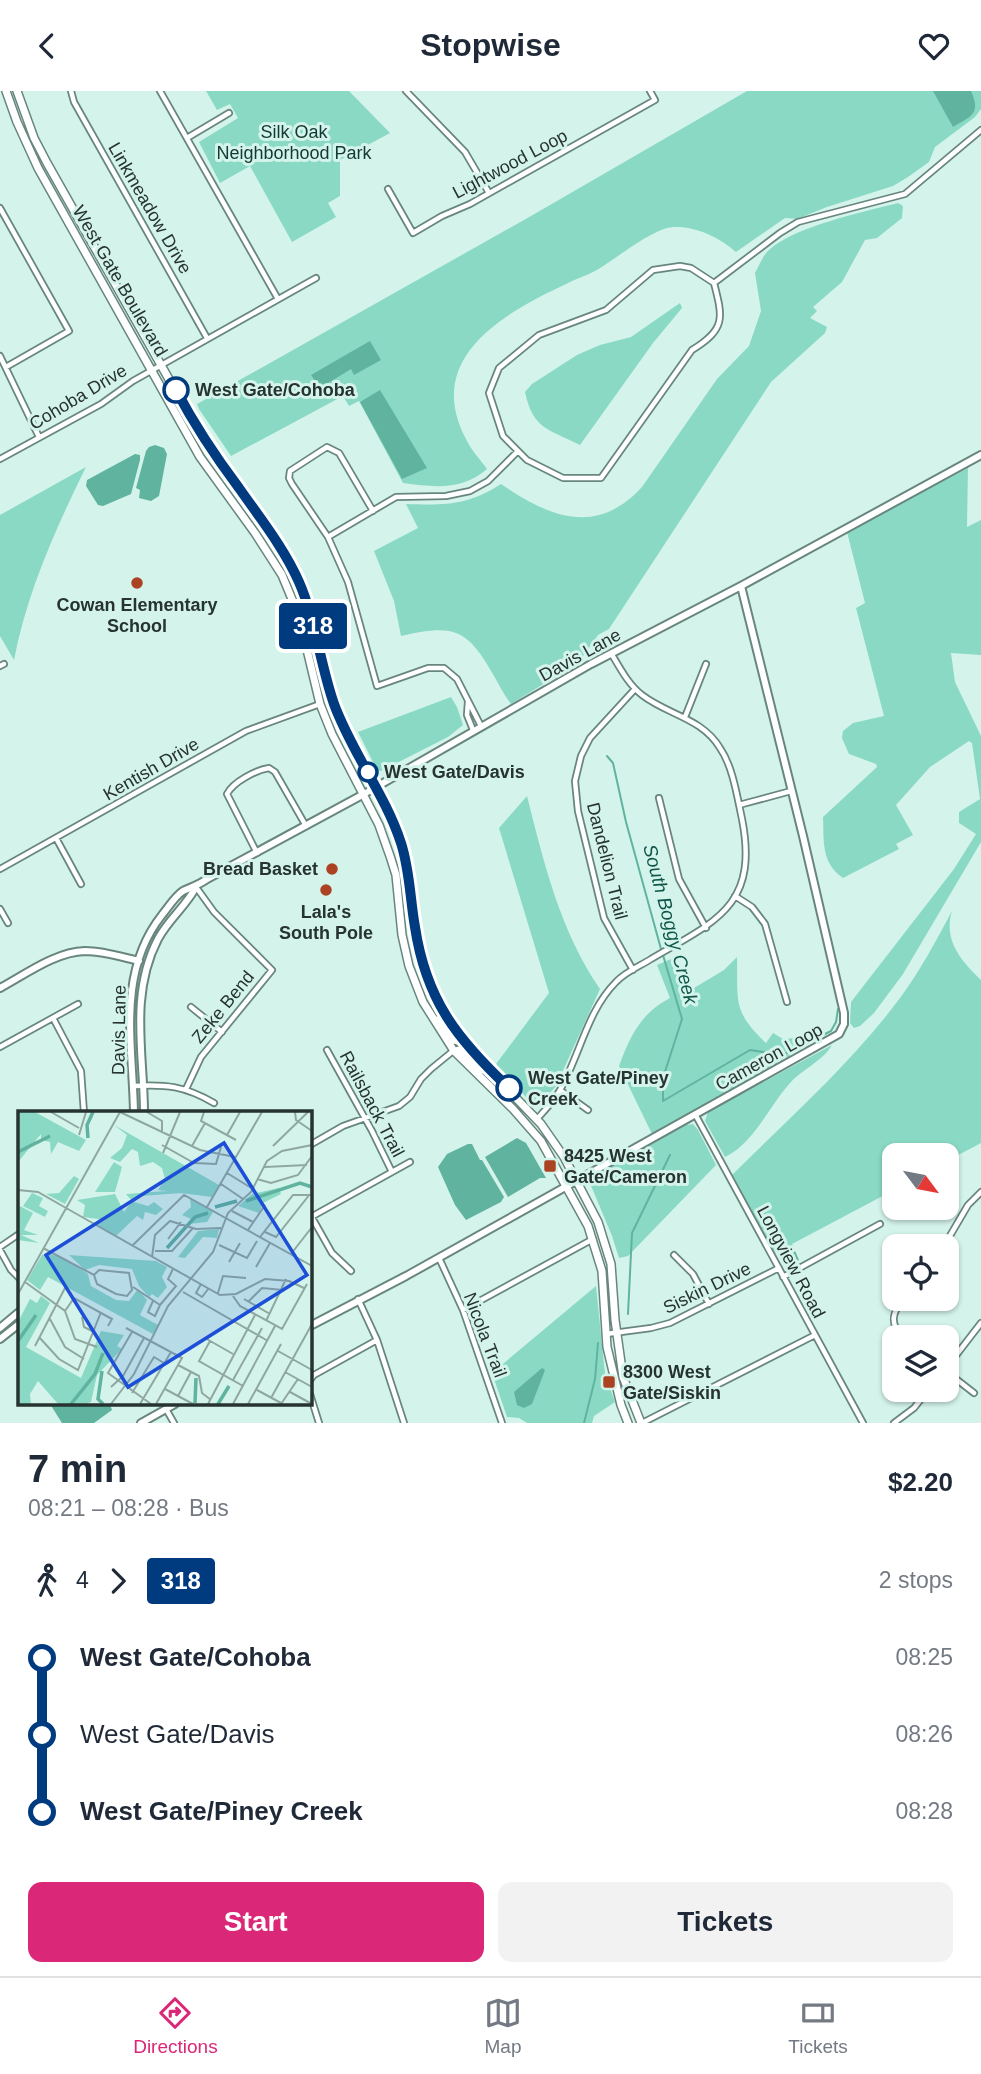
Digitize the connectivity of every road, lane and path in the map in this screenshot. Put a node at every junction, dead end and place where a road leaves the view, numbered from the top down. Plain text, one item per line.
1 (6, 91) edge
2 (17, 91) edge
3 (71, 91) edge
4 (160, 91) edge
5 (406, 91) edge
6 (650, 91) edge
7 (229, 113) dead end
8 (981, 130) edge
9 (187, 138) junction
10 (388, 189) dead end
11 (489, 194) junction
12 (0, 208) edge
13 (316, 278) dead end
14 (714, 283) junction
15 (278, 299) junction
16 (208, 338) junction
17 (0, 356) edge
18 (162, 365) junction
19 (6, 367) junction
20 (153, 370) junction
21 (39, 437) junction
22 (518, 451) junction
23 (981, 455) edge
24 (0, 459) edge
25 (373, 511) junction
26 (255, 533) junction
27 (328, 537) junction
28 (293, 571) junction
29 (741, 586) junction
30 (316, 635) junction
31 (306, 650) junction
32 (611, 653) junction
33 (705, 664) dead end
34 (635, 689) junction
35 (468, 700) junction
36 (320, 704) junction
37 (685, 717) junction
38 (481, 726) junction
39 (473, 730) junction
40 (376, 787) junction
41 (791, 791) junction
42 (364, 794) junction
43 (659, 798) dead end
44 (739, 804) junction
45 (306, 825) junction
46 (56, 838) junction
47 (257, 853) junction
48 (0, 869) edge
49 (81, 884) dead end
50 (196, 887) junction
51 (735, 896) junction
52 (0, 909) edge
53 (8, 923) dead end
54 (706, 928) junction
55 (138, 961) junction
56 (147, 964) junction
57 (633, 970) junction
58 (0, 988) edge
59 (787, 1002) dead end
60 (78, 1005) dead end
61 (191, 1007) dead end
62 (428, 1010) junction
63 (53, 1018) junction
64 (222, 1032) junction
65 (463, 1042) junction
66 (0, 1047) edge
67 (327, 1050) dead end
68 (454, 1051) junction
69 (499, 1079) junction
70 (143, 1085) junction
71 (133, 1086) junction
72 (186, 1089) junction
73 (560, 1090) junction
74 (214, 1103) dead end
75 (588, 1110) dead end
76 (84, 1111) edge
77 (134, 1111) edge
78 (144, 1111) edge
79 (695, 1114) junction
80 (365, 1119) junction
81 (537, 1119) junction
82 (312, 1144) edge
83 (410, 1162) dead end
84 (391, 1172) junction
85 (576, 1180) junction
86 (567, 1185) junction
87 (981, 1192) edge
88 (312, 1215) edge
89 (312, 1218) edge
90 (880, 1224) dead end
91 (951, 1234) edge
92 (18, 1235) edge
93 (593, 1238) junction
94 (0, 1248) edge
95 (674, 1255) dead end
96 (439, 1258) junction
97 (779, 1268) junction
98 (351, 1271) dead end
99 (18, 1277) edge
100 (783, 1277) junction
101 (358, 1299) junction
102 (709, 1304) junction
103 (463, 1310) junction
104 (18, 1313) edge
105 (981, 1323) edge
106 (18, 1325) edge
107 (312, 1325) edge
108 (0, 1328) edge
109 (617, 1333) junction
110 (605, 1334) junction
111 (815, 1335) junction
112 (0, 1339) edge
113 (377, 1340) junction
114 (959, 1353) edge
115 (312, 1378) edge
116 (959, 1380) edge
117 (974, 1393) dead end
118 (312, 1400) edge
119 (919, 1402) edge
120 (173, 1405) edge
121 (166, 1409) junction
122 (141, 1423) edge
123 (174, 1423) edge
124 (319, 1423) edge
125 (404, 1423) edge
126 (502, 1423) edge
127 (628, 1423) edge
128 (641, 1423) edge
129 (863, 1423) edge
130 (894, 1423) edge

1 - 20 main road, West Gate Boulevard
2 - 18 main road, West Gate Boulevard
3 - 16 street, Linkmeadow Drive
4 - 9 street
5 - 11 street
6 - 11 street, Lightwood Loop
7 - 9 street
8 - 14 street
9 - 15 street
10 - 11 street, Lightwood Loop
12 - 19 street
13 - 15 street, Cohoba Drive
14 - 22 street
14 - 22 street
15 - 16 street, Cohoba Drive
16 - 18 street, Cohoba Drive
17 - 19 street
18 - 20 street, Cohoba Drive
18 - 28 main road, West Gate Boulevard
19 - 21 street
20 - 21 street, Cohoba Drive
20 - 26 main road, West Gate Boulevard
21 - 24 street, Cohoba Drive
22 - 25 street
23 - 29 street, Davis Lane
25 - 27 street
25 - 27 street
26 - 28 main road
26 - 31 main road, West Gate Boulevard
27 - 35 street
28 - 30 main road, West Gate Boulevard
29 - 32 street, Davis Lane
29 - 41 street, Cameron Loop
30 - 31 main road
30 - 40 main road, West Gate Boulevard
31 - 36 main road, West Gate Boulevard
32 - 34 street
32 - 38 street, Davis Lane
33 - 37 street
34 - 37 street
34 - 57 street, Dandelion Trail
35 - 38 street
35 - 39 street
36 - 42 main road, West Gate Boulevard
36 - 46 street, Kentish Drive
37 - 44 street
38 - 39 street, Davis Lane
39 - 40 street, Davis Lane
40 - 42 street, Davis Lane
40 - 65 main road, West Gate Boulevard
41 - 44 street
41 - 79 street, Cameron Loop
42 - 45 street, Davis Lane
42 - 62 main road, West Gate Boulevard
43 - 54 street
44 - 51 street
45 - 47 street, Davis Lane
45 - 47 street
46 - 48 street, Kentish Drive
46 - 49 street
47 - 50 street, Davis Lane
50 - 55 street, Davis Lane
50 - 56 street, Davis Lane
50 - 64 street, Zeke Bend
51 - 54 street
51 - 59 street
52 - 53 street
54 - 57 street
55 - 56 street
55 - 58 street
55 - 71 street, Davis Lane
56 - 70 street, Davis Lane
57 - 73 street
60 - 63 street
61 - 64 street
62 - 65 main road
62 - 68 main road, West Gate Boulevard
63 - 66 street
63 - 76 street
64 - 72 street, Zeke Bend
65 - 69 main road, West Gate Boulevard
67 - 80 street, Railsback Trail
68 - 69 main road
68 - 80 street
68 - 86 main road, West Gate Boulevard
69 - 81 main road, West Gate Boulevard
70 - 71 street
70 - 72 street
70 - 78 street, Davis Lane
71 - 77 street, Davis Lane
72 - 74 street
73 - 75 street
73 - 81 street
79 - 85 street, Cameron Loop
79 - 97 street, Longview Road
80 - 82 street
80 - 84 street, Railsback Trail
81 - 85 main road, West Gate Boulevard
83 - 84 street
84 - 88 street
85 - 86 street, Cameron Loop
85 - 109 main road, West Gate Boulevard
86 - 93 main road, West Gate Boulevard
86 - 96 street, Cameron Loop
87 - 91 street
89 - 98 street
90 - 100 street
92 - 94 street
93 - 103 street
93 - 110 main road, West Gate Boulevard
94 - 99 street
95 - 102 street
96 - 101 street, Cameron Loop
96 - 103 street, Nicola Trail
97 - 100 street, Longview Road
97 - 102 street, Siskin Drive
100 - 111 street, Longview Road
101 - 107 street, Cameron Loop
101 - 113 street
102 - 109 street, Siskin Drive
103 - 126 street, Nicola Trail
104 - 108 street
105 - 114 street
106 - 112 street
109 - 110 street, Siskin Drive
109 - 128 main road, West Gate Boulevard
110 - 127 main road, West Gate Boulevard
111 - 128 street
111 - 129 street, Longview Road
113 - 115 street
113 - 125 street
116 - 117 street
118 - 124 street
119 - 130 street
120 - 121 street
121 - 122 street
121 - 123 street

